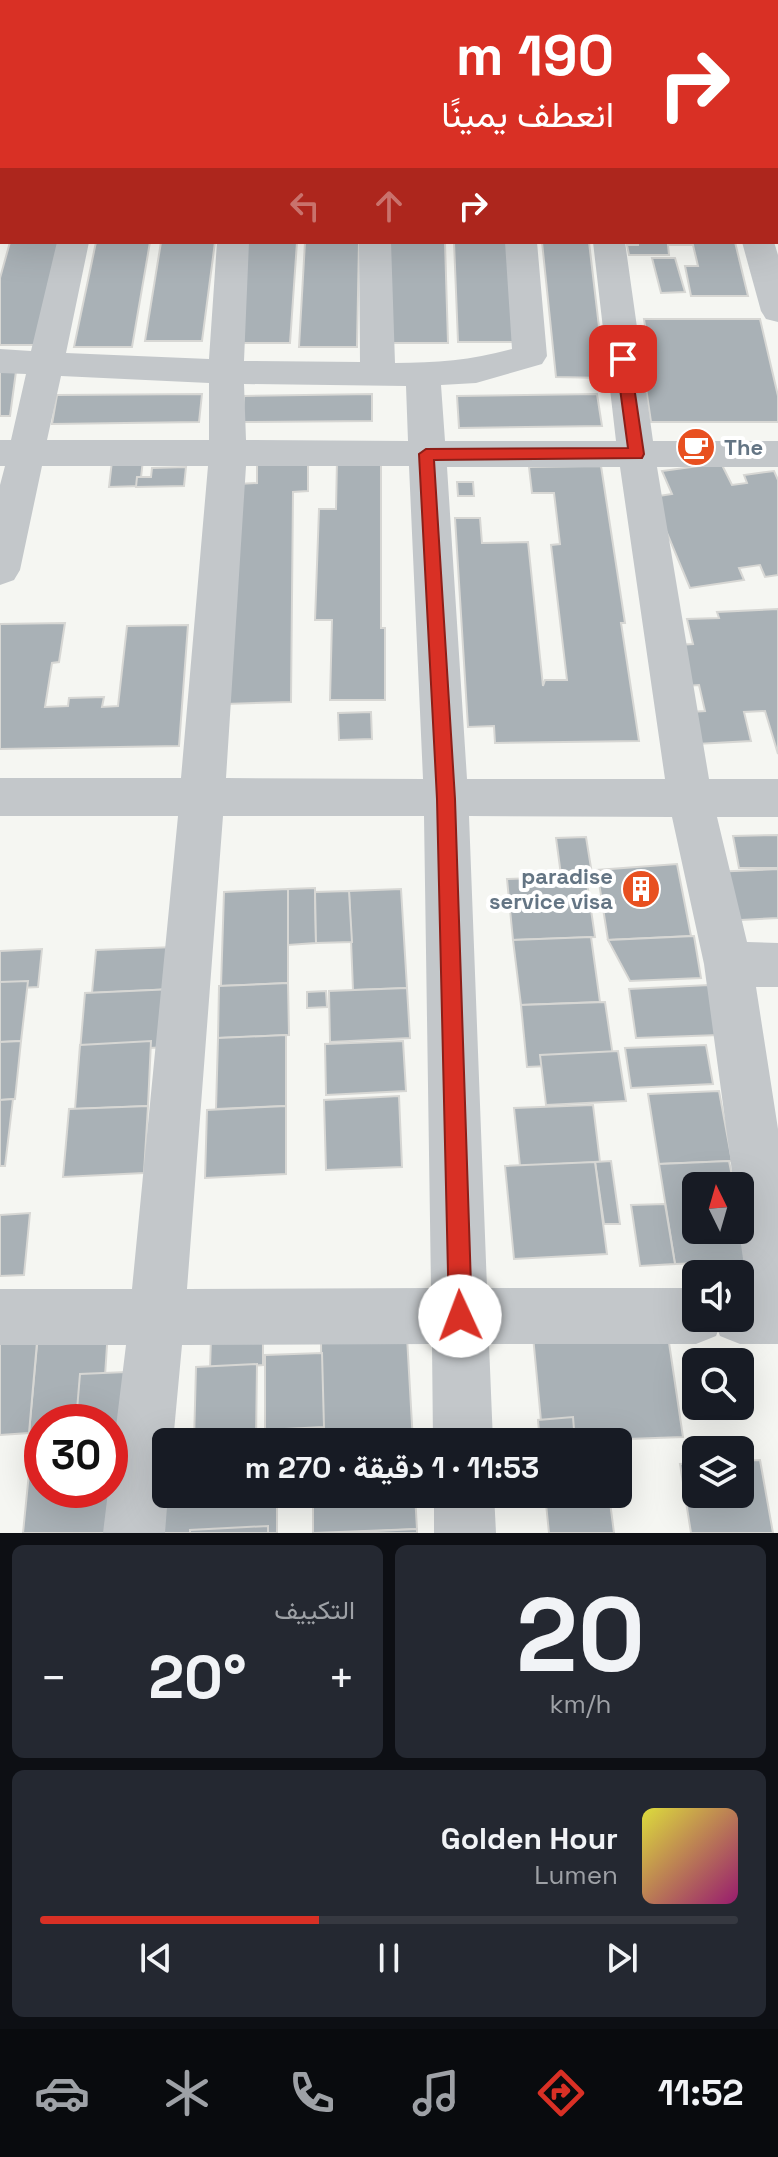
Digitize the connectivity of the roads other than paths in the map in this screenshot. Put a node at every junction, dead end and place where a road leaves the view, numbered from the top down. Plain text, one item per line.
1 (73, 244) edge
2 (233, 244) edge
3 (375, 244) edge
4 (521, 244) edge
5 (609, 244) edge
6 (759, 244) edge
7 (778, 311) edge
8 (0, 361) edge
9 (47, 361) junction
10 (226, 372) junction
11 (378, 373) junction
12 (423, 375) junction
13 (12, 453) edge
14 (228, 454) junction
15 (426, 454) junction
16 (637, 454) junction
17 (778, 454) edge
18 (0, 570) edge
19 (690, 796) junction
20 (0, 797) edge
21 (202, 797) junction
22 (778, 798) edge
23 (446, 799) junction
24 (728, 964) junction
25 (778, 965) edge
26 (770, 1197) edge
27 (778, 1309) edge
28 (157, 1316) junction
29 (460, 1316) junction
30 (682, 1316) edge
31 (754, 1316) edge
32 (778, 1316) edge
33 (0, 1317) edge
34 (463, 1428) edge
35 (464, 1508) edge
36 (134, 1533) edge
37 (465, 1533) edge

1 - 9 street
2 - 10 street
3 - 11 street
4 - 12 street
5 - 16 street
6 - 7 street
8 - 9 street
9 - 10 street
9 - 13 street
10 - 11 street
10 - 14 street
11 - 12 street
12 - 15 street
13 - 14 street
13 - 18 street
14 - 15 street
14 - 21 street
15 - 16 street
15 - 23 street
16 - 17 street
16 - 19 street
19 - 22 street
19 - 23 street
19 - 24 street
20 - 21 street
21 - 23 street
21 - 28 street
23 - 29 street
24 - 25 street
24 - 26 street
26 - 27 street
28 - 29 street
28 - 33 street
28 - 36 street
29 - 30 street
29 - 34 street
31 - 32 street
35 - 37 street

